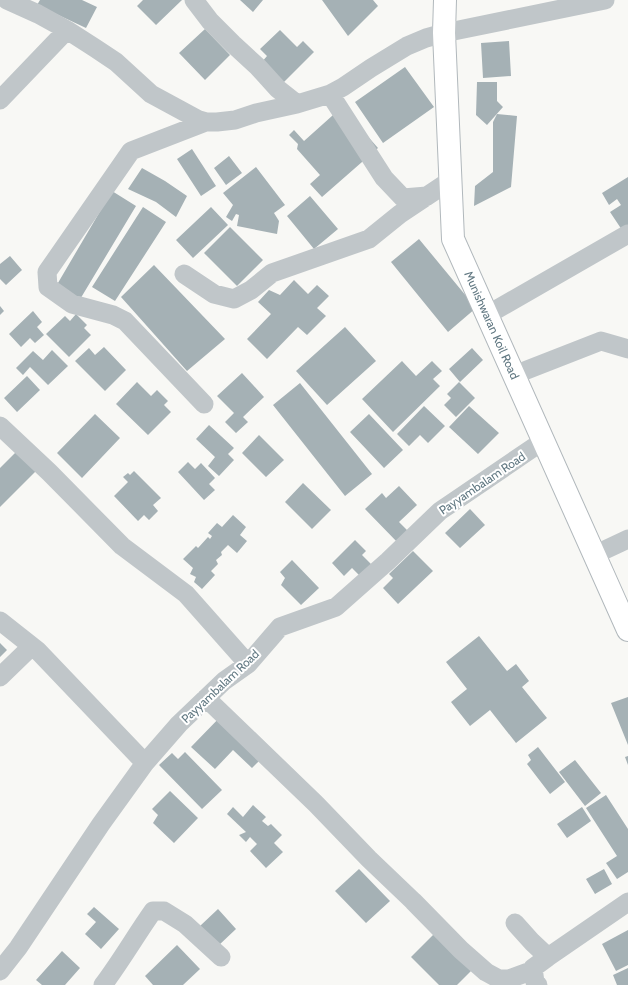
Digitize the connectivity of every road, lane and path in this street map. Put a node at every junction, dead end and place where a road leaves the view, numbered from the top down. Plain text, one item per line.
1 (7, 0) edge
2 (194, 0) edge
3 (430, 0) edge
4 (445, 0) edge
5 (605, 0) edge
6 (67, 30) junction
7 (444, 33) junction
8 (330, 94) junction
9 (0, 100) edge
10 (297, 104) junction
11 (206, 122) junction
12 (451, 180) junction
13 (427, 196) junction
14 (628, 234) edge
15 (184, 274) dead end
16 (487, 315) junction
17 (628, 349) edge
18 (514, 375) junction
19 (204, 404) dead end
20 (0, 426) edge
21 (543, 441) junction
22 (628, 539) edge
23 (594, 555) junction
24 (0, 620) edge
25 (628, 630) edge
26 (32, 646) junction
27 (248, 664) junction
28 (0, 677) edge
29 (206, 698) junction
30 (145, 763) junction
31 (628, 902) edge
32 (515, 923) dead end
33 (221, 957) dead end
34 (548, 957) junction
35 (0, 971) edge
36 (535, 976) edge
37 (103, 985) edge

1 - 6 street
2 - 10 street
3 - 7 main road
4 - 7 main road, Munishwaran Koil Road
5 - 7 street
6 - 9 street
6 - 11 street
7 - 8 street
7 - 12 main road, Munishwaran Koil Road
8 - 10 street
8 - 13 street
10 - 11 street
11 - 19 street
12 - 13 street
12 - 16 main road, Munishwaran Koil Road
13 - 15 street
14 - 16 street
16 - 18 main road, Munishwaran Koil Road
17 - 18 street
18 - 21 main road, Munishwaran Koil Road
20 - 27 street
21 - 23 main road, Munishwaran Koil Road
21 - 27 street, Payyambalam Road
22 - 23 street
23 - 25 main road, Munishwaran Koil Road
24 - 26 street
26 - 28 street
26 - 30 street
27 - 29 street, Payyambalam Road
29 - 30 street, Payyambalam Road
29 - 36 street
30 - 35 street, Payyambalam Road
31 - 34 street
32 - 34 street
33 - 37 street
34 - 36 street

